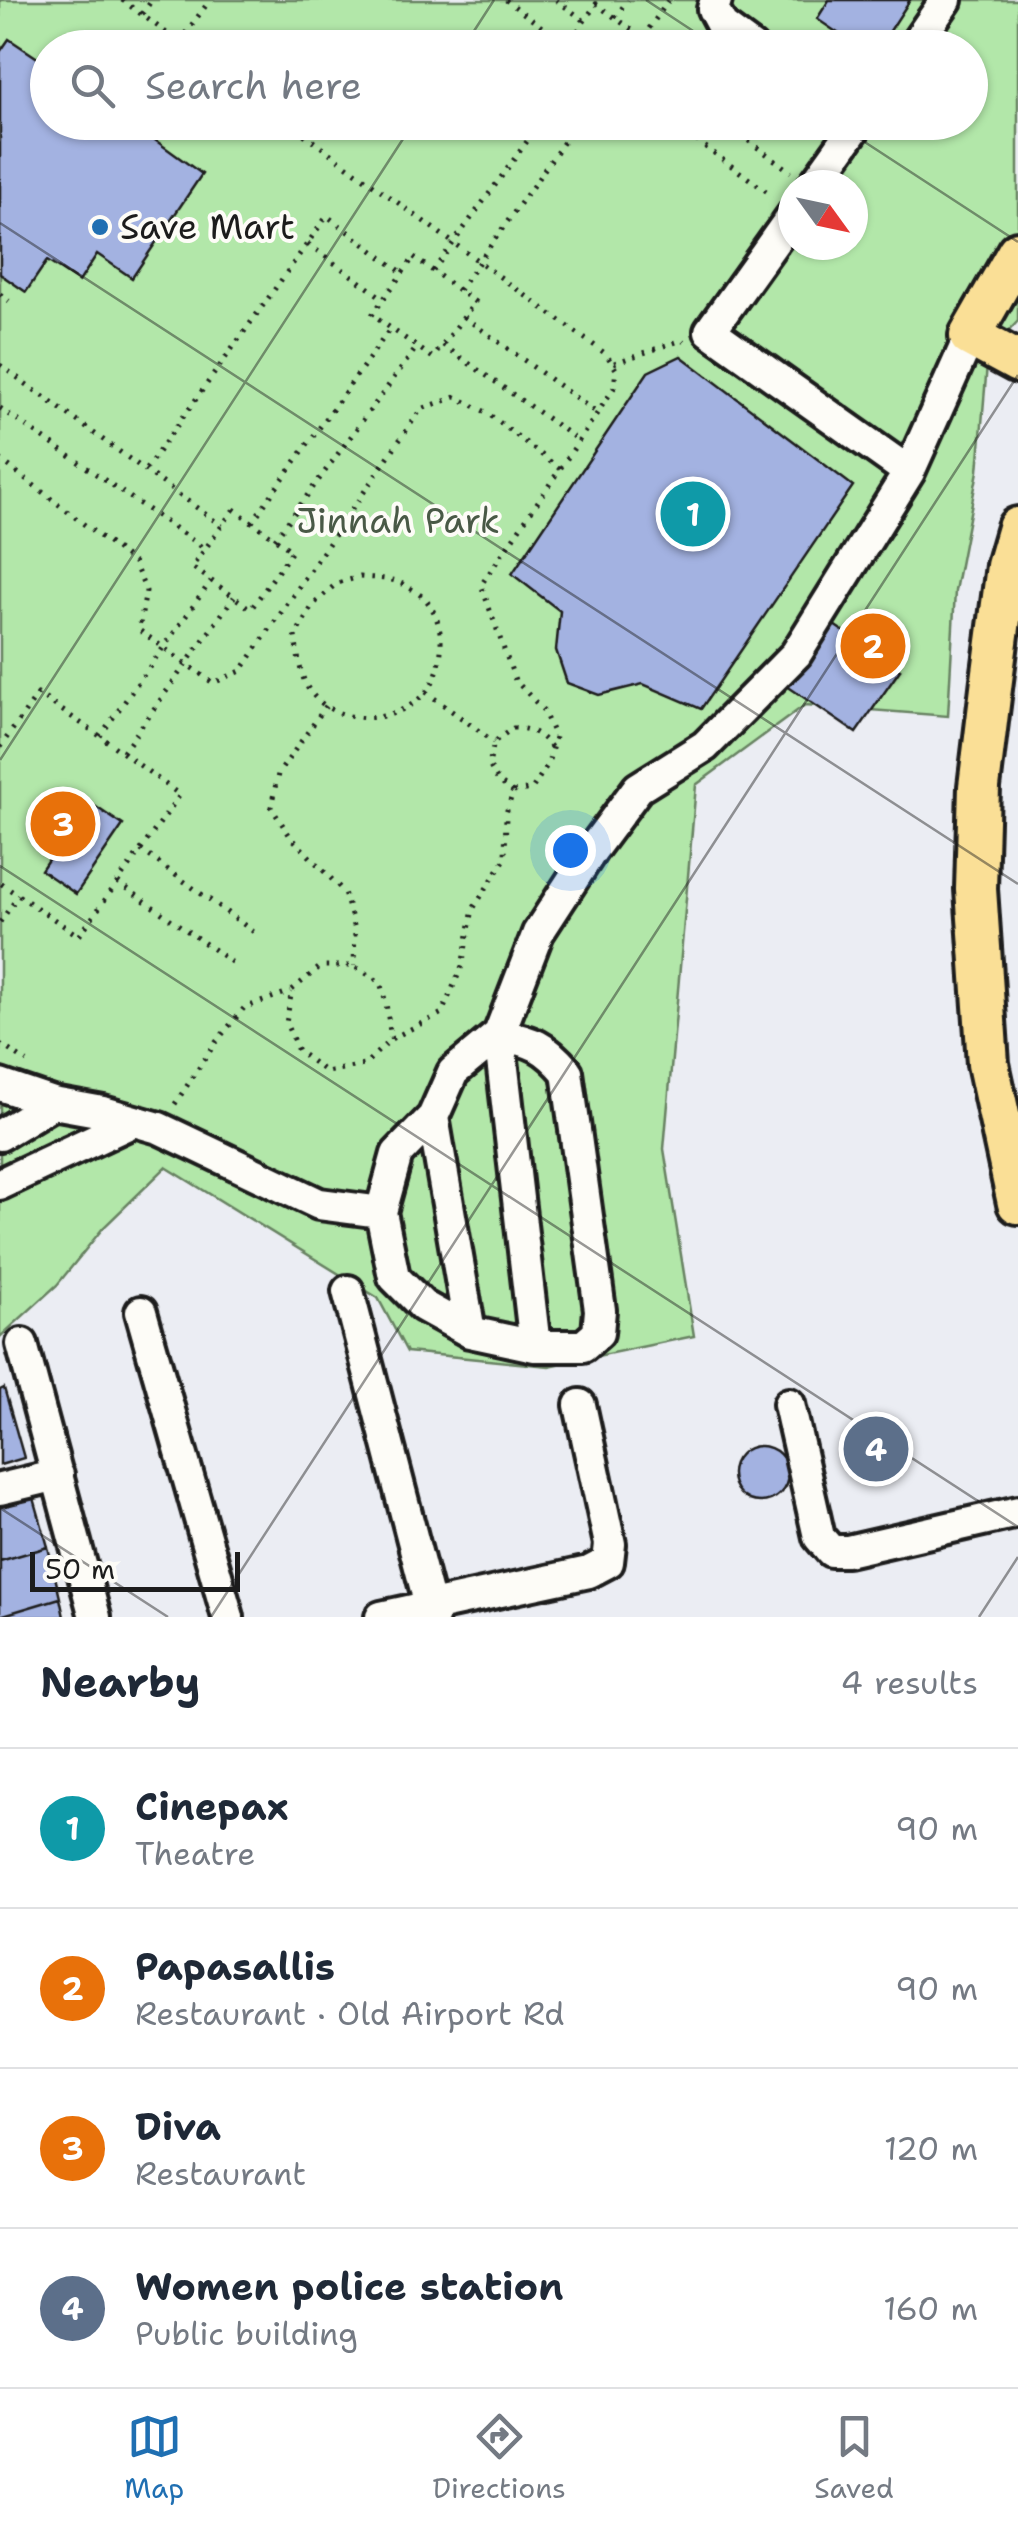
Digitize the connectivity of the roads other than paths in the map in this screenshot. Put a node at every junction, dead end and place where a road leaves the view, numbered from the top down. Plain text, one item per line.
1 (716, 0) edge
2 (946, 0) edge
3 (727, 30) edge
4 (925, 30) edge
5 (842, 140) edge
6 (816, 170) edge
7 (778, 221) edge
8 (1018, 252) edge
9 (970, 336) junction
10 (1018, 362) edge
11 (909, 472) junction
12 (1018, 528) edge
13 (500, 1034) junction
14 (0, 1086) edge
15 (53, 1104) junction
16 (433, 1117) junction
17 (146, 1125) junction
18 (0, 1135) edge
19 (0, 1184) edge
20 (1018, 1203) edge
21 (381, 1212) junction
22 (348, 1290) dead end
23 (141, 1312) dead end
24 (470, 1332) junction
25 (22, 1344) dead end
26 (535, 1346) junction
27 (789, 1404) dead end
28 (580, 1405) dead end
29 (58, 1475) junction
30 (0, 1489) edge
31 (1018, 1512) edge
32 (431, 1611) edge
33 (96, 1617) edge
34 (228, 1617) edge
35 (381, 1617) edge

1 - 3 street
2 - 4 street
5 - 6 street
7 - 11 street
8 - 9 main road
9 - 10 main road
9 - 11 street
11 - 13 street
12 - 20 main road
13 - 16 street
13 - 26 street
13 - 26 street
14 - 15 street
15 - 17 street
15 - 18 street
16 - 21 street
16 - 24 street
17 - 19 street
17 - 21 street
21 - 24 street
22 - 32 street
23 - 34 street
24 - 26 street
25 - 29 street
27 - 31 street
28 - 32 street
29 - 30 street
29 - 33 street
32 - 35 street

